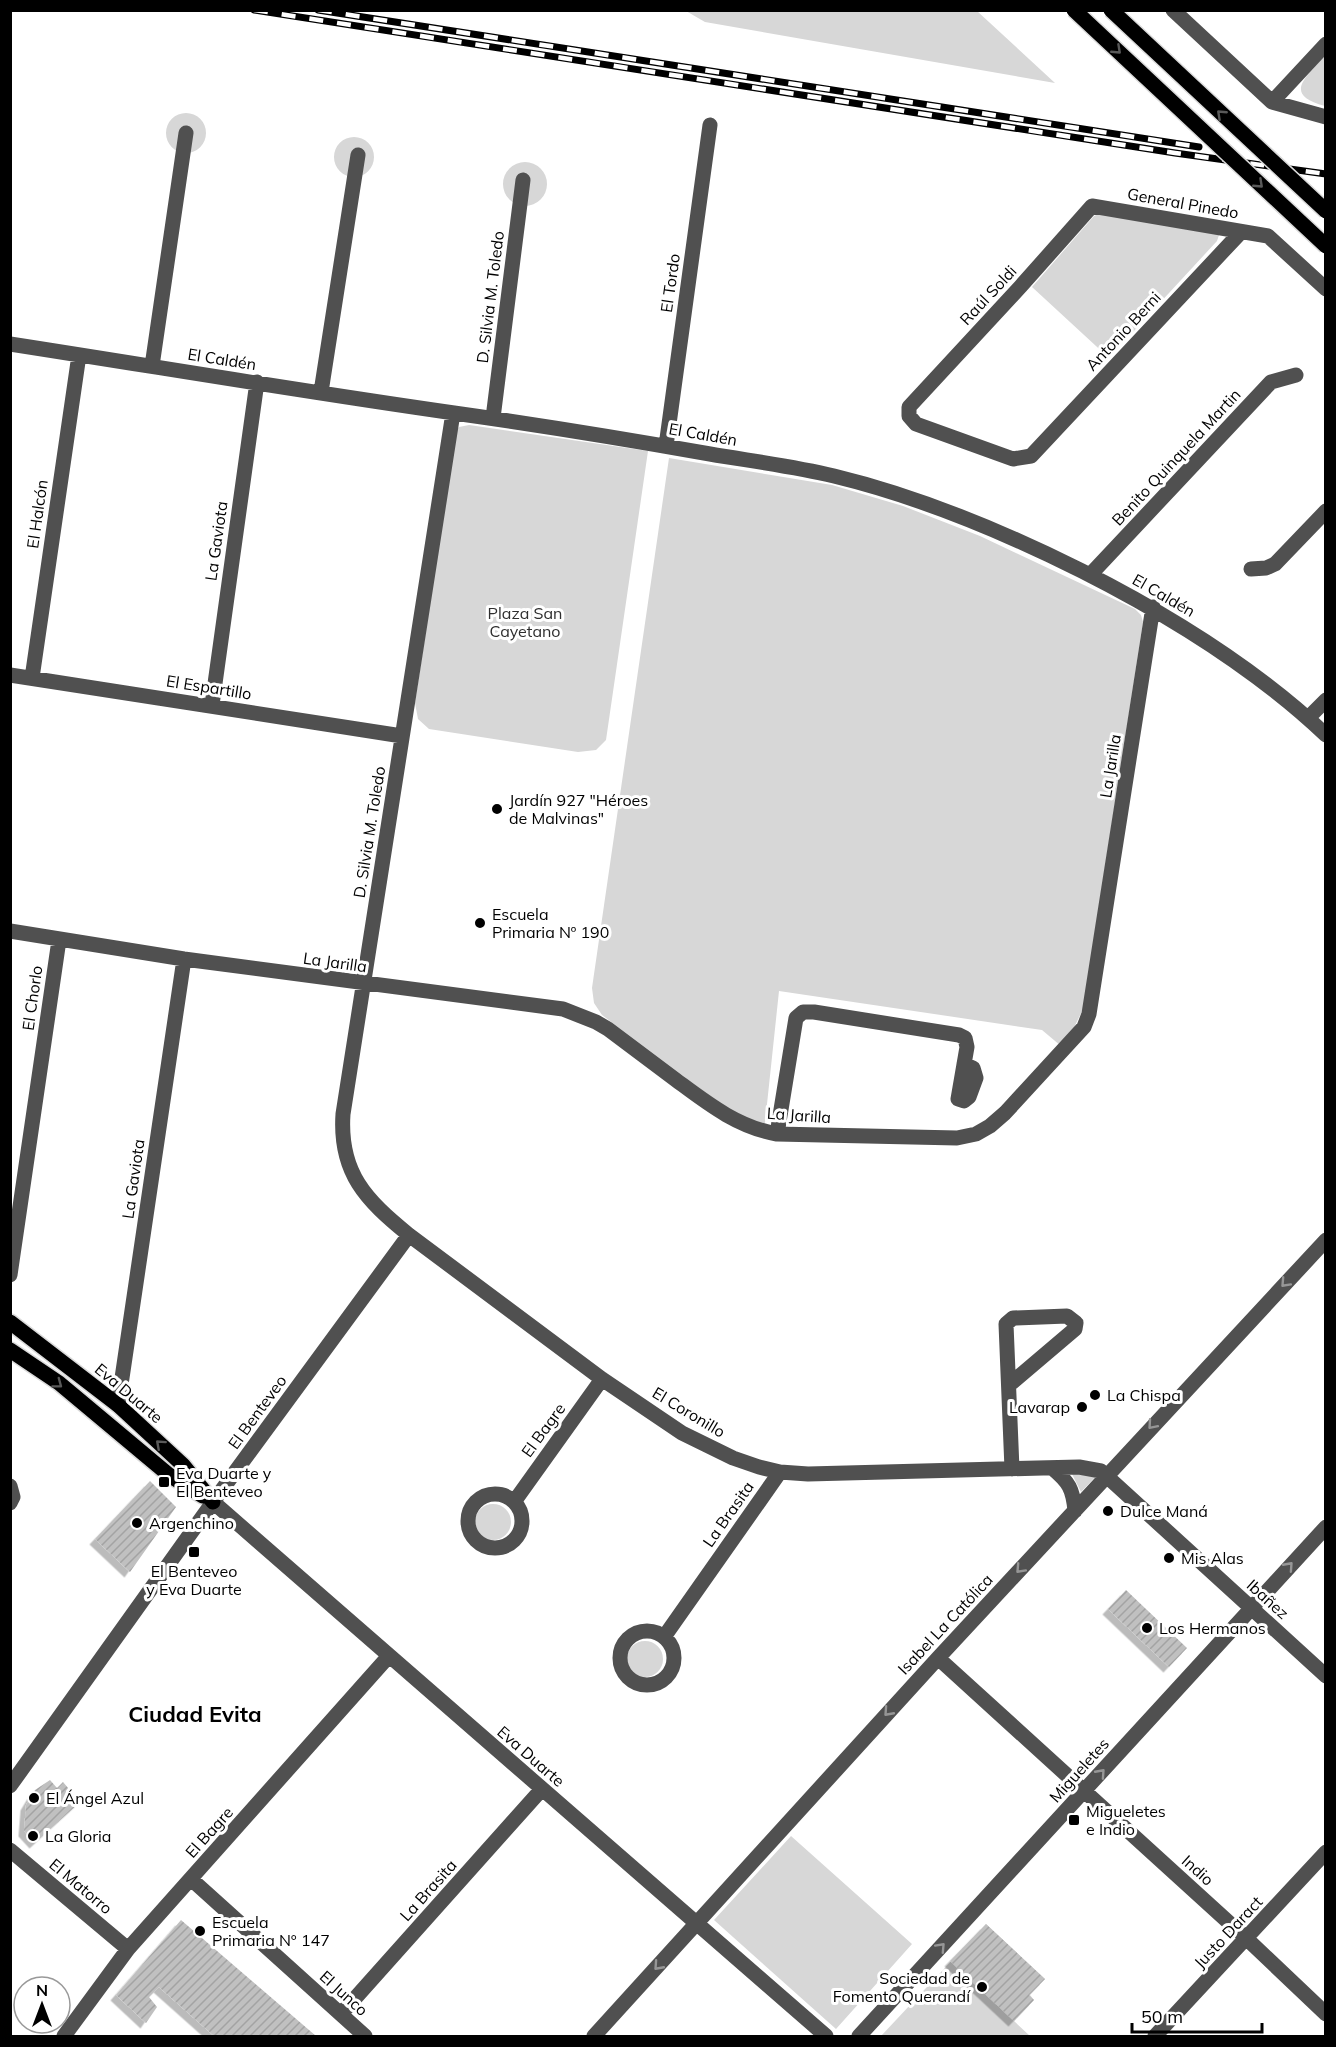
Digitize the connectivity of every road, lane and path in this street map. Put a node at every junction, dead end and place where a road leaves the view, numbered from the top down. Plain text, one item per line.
1 (1074, 10) edge
2 (1111, 10) edge
3 (1173, 10) edge
4 (1326, 44) edge
5 (1272, 102) junction
6 (1326, 117) edge
7 (710, 125) dead end
8 (186, 133) dead end
9 (358, 155) dead end
10 (523, 180) dead end
11 (1092, 206) joint
12 (1326, 211) edge
13 (1241, 232) junction
14 (1326, 246) edge
15 (1326, 289) edge
16 (10, 344) edge
17 (79, 355) junction
18 (152, 366) junction
19 (1296, 375) dead end
20 (257, 382) junction
21 (321, 392) junction
22 (453, 413) junction
23 (493, 418) junction
24 (666, 446) junction
25 (1031, 456) joint
26 (1326, 511) edge
27 (1251, 569) dead end
28 (1090, 575) junction
29 (1153, 608) junction
30 (10, 675) edge
31 (32, 678) junction
32 (1326, 700) edge
33 (212, 705) junction
34 (1308, 718) junction
35 (1326, 735) edge
36 (402, 736) junction
37 (10, 931) edge
38 (59, 940) junction
39 (184, 959) junction
40 (364, 984) junction
41 (964, 1064) dead end
42 (777, 1134) junction
43 (409, 1235) junction
44 (1326, 1240) edge
45 (10, 1275) edge
46 (10, 1322) edge
47 (10, 1350) edge
48 (602, 1379) junction
49 (1009, 1384) junction
50 (118, 1405) junction
51 (1052, 1468) junction
52 (1012, 1469) junction
53 (780, 1472) junction
54 (1108, 1476) junction
55 (10, 1486) edge
56 (514, 1502) dead end
57 (10, 1503) edge
58 (213, 1503) junction
59 (1075, 1511) junction
60 (1326, 1527) edge
61 (1251, 1608) junction
62 (664, 1637) dead end
63 (388, 1657) junction
64 (938, 1658) junction
65 (1326, 1676) edge
66 (10, 1786) edge
67 (542, 1789) junction
68 (1084, 1792) junction
69 (10, 1850) edge
70 (1326, 1852) edge
71 (191, 1879) junction
72 (697, 1923) junction
73 (1247, 1939) junction
74 (128, 1949) junction
75 (341, 2014) junction
76 (1326, 2014) edge
77 (64, 2037) edge
78 (365, 2037) edge
79 (594, 2037) edge
80 (826, 2037) edge
81 (859, 2037) edge
82 (1155, 2037) edge

1 -> 14 main road, bridge
12 -> 2 main road, bridge
3 - 5 street
4 - 5 street
5 - 6 street
7 - 24 street, El Tordo
8 - 18 street
9 - 21 street
10 - 23 street, D. Silvia M. Toledo
11 - 13 street, General Pinedo
11 - 25 street, Raúl Soldi
13 - 15 street, General Pinedo
13 - 25 street, Antonio Berni
16 - 17 street, El Caldén
17 - 18 street, El Caldén
17 - 31 street, El Halcón
18 - 20 street, El Caldén
19 - 28 street, Benito Quinquela Martin
20 - 21 street, El Caldén
20 - 33 street, La Gaviota
21 - 22 street, El Caldén
22 - 23 street, El Caldén
22 - 36 street, D. Silvia M. Toledo
23 - 24 street, El Caldén
24 - 28 street, El Caldén
26 - 27 street
28 - 29 street, El Caldén
29 - 34 street, El Caldén
29 - 42 street, La Jarilla
30 - 31 street, El Espartillo
31 - 33 street, El Espartillo
32 - 34 street
33 - 36 street, El Espartillo
34 - 35 street, El Caldén
36 - 40 street, D. Silvia M. Toledo
37 - 38 street, La Jarilla
38 - 39 street, La Jarilla
38 - 45 street, El Chorlo
39 - 40 street, La Jarilla
39 - 50 street, La Gaviota
40 - 42 street, La Jarilla
40 - 43 street, D. Silvia M. Toledo
41 - 42 street
43 - 48 street, El Coronillo
43 - 58 street, El Benteveo
44 -> 54 street, Isabel La Católica
46 - 50 main road, Eva Duarte
47 -> 58 main road, Eva Duarte
48 - 53 street, El Coronillo
48 - 56 street, El Bagre
49 - 49 street
49 - 52 street
58 -> 50 main road, Eva Duarte
51 - 52 street, El Coronillo
51 - 54 street, El Coronillo
51 - 59 street
52 - 53 street, El Coronillo
53 - 62 street, La Brasita
54 - 59 street, Isabel La Católica
54 - 61 street, Ibañez
55 - 57 street
58 - 63 street, Eva Duarte
58 - 66 street, El Benteveo
59 -> 64 street, Isabel La Católica
61 -> 60 street, Migueletes
61 - 65 street, Ibañez
68 -> 61 street, Migueletes
63 - 67 street, Eva Duarte
63 - 71 street, El Bagre
64 - 68 street, Indio
64 -> 72 street, Isabel La Católica
67 - 72 street, Eva Duarte
67 - 75 street, La Brasita
68 - 73 street, Indio
81 -> 68 street, Migueletes
69 - 74 street, El Matorro
70 - 73 street, Justo Daract
71 - 74 street, El Bagre
71 - 75 street, El Junco
72 -> 79 street, Isabel La Católica
72 - 80 street, Eva Duarte
73 - 76 street, Indio
73 - 82 street, Justo Daract
74 - 77 street, El Bagre
75 - 78 street, El Junco

